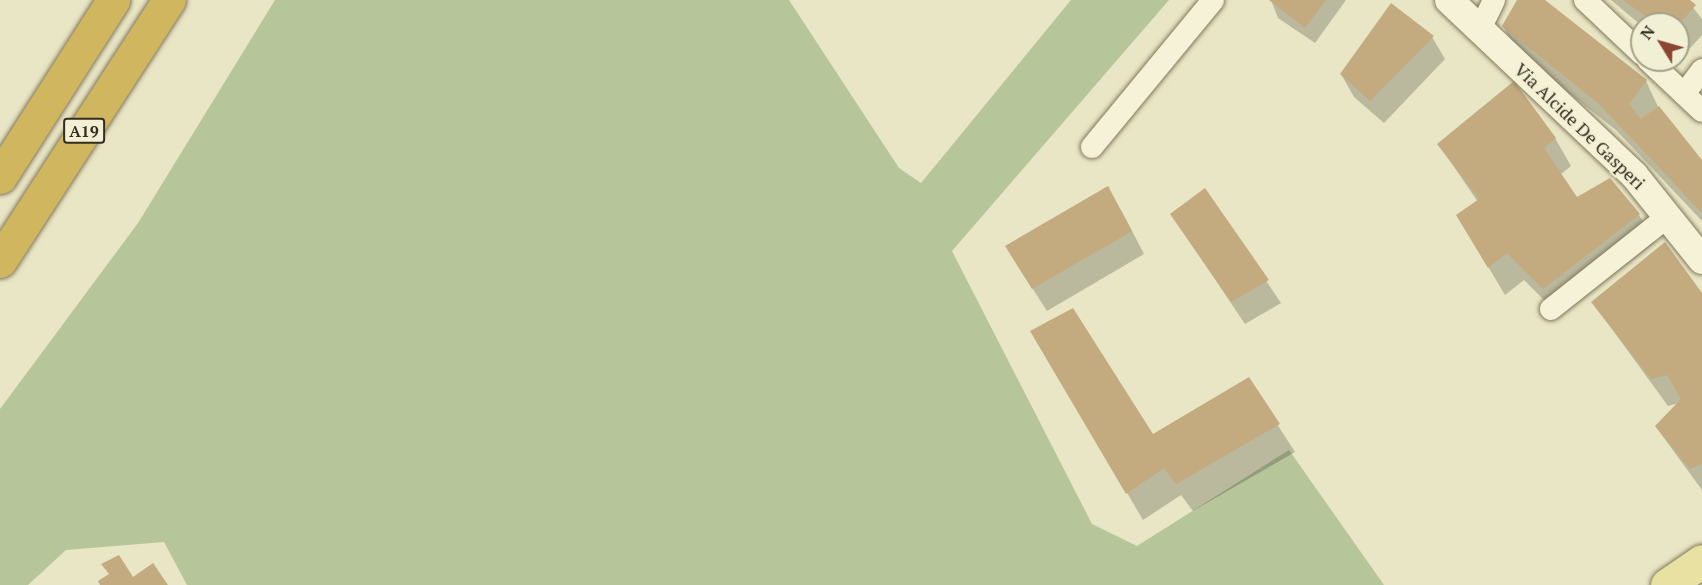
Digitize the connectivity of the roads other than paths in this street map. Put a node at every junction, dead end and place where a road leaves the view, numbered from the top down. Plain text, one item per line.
1 (113, 0) edge
2 (169, 0) edge
3 (1213, 0) edge
4 (1449, 0) edge
5 (1494, 0) edge
6 (1585, 0) edge
7 (1480, 29) junction
8 (1630, 43) edge
9 (1702, 70) edge
10 (1661, 72) edge
11 (1684, 94) junction
12 (1702, 111) edge
13 (1092, 147) dead end
14 (0, 177) edge
15 (1667, 217) junction
16 (1702, 260) edge
17 (0, 261) edge
18 (1551, 309) dead end
19 (1702, 561) edge
20 (1666, 585) edge

1 - 14 highway, A19
2 - 17 highway, A19
3 - 13 street
4 - 7 street, Via Alcide De Gasperi
5 - 7 street
6 - 8 street
7 - 15 street, Via Alcide De Gasperi
9 - 11 street
10 - 11 street
11 - 12 street
15 - 16 street, Via Alcide De Gasperi
15 - 18 street
19 - 20 main road

